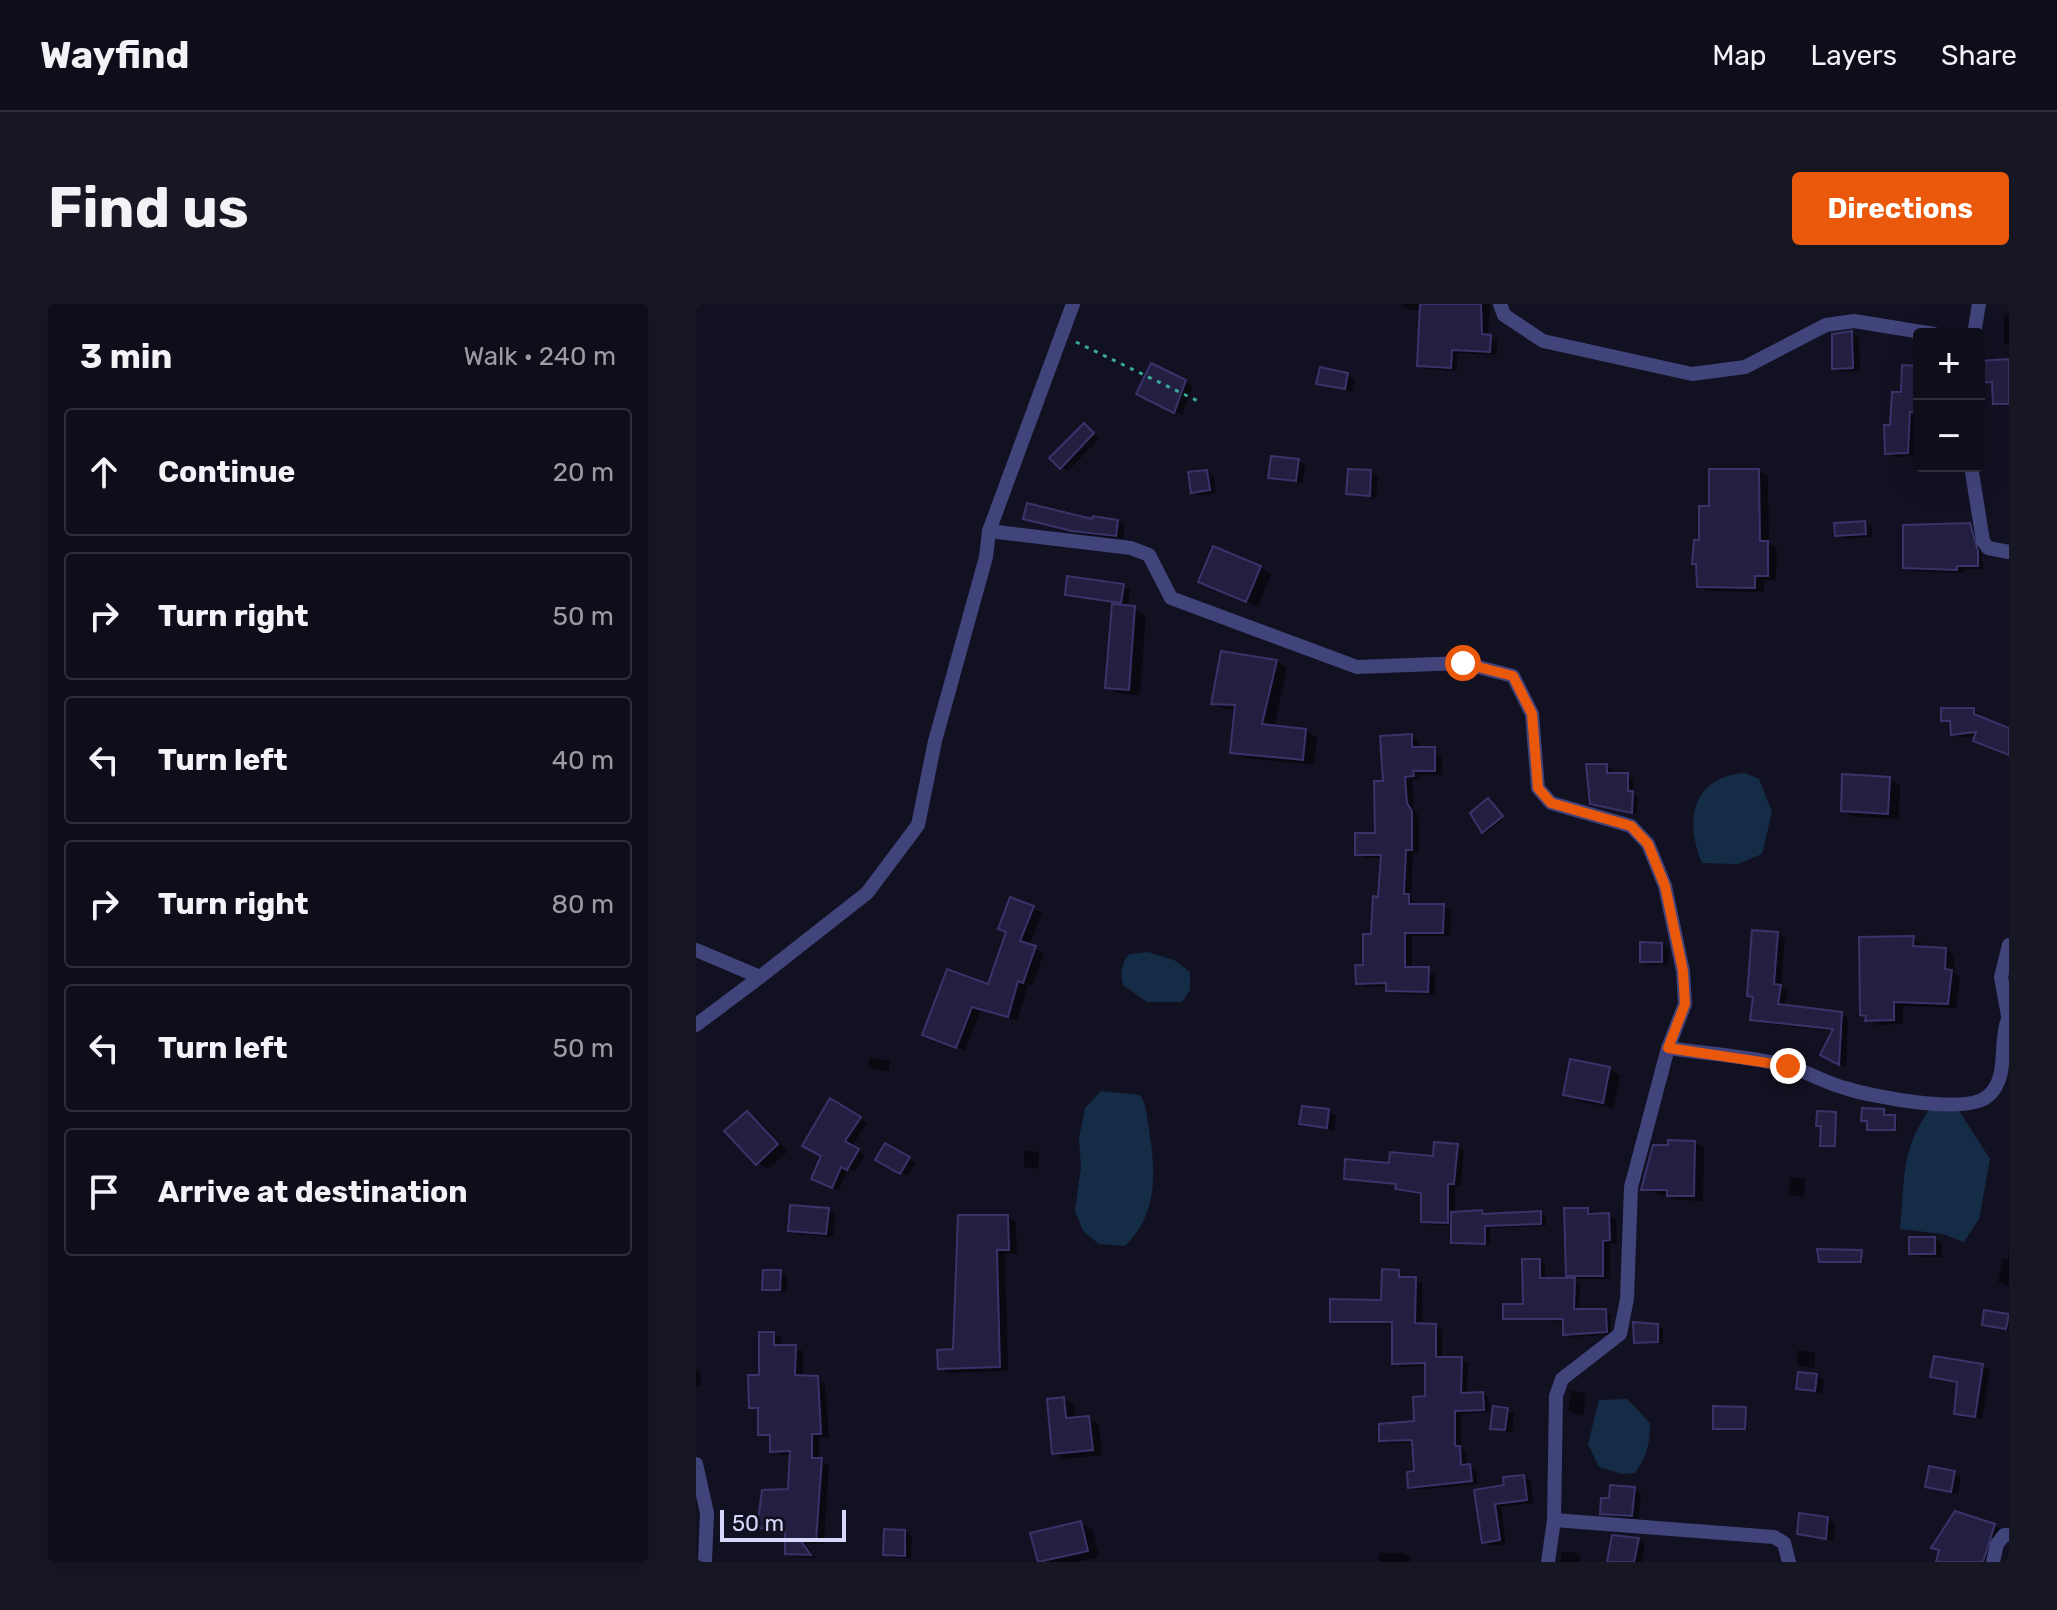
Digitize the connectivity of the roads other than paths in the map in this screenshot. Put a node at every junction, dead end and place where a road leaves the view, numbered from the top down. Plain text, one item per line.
1 (1073, 304) edge
2 (1500, 304) edge
3 (1979, 304) edge
4 (1975, 328) edge
5 (1913, 331) edge
6 (1972, 472) edge
7 (989, 531) junction
8 (2009, 552) edge
9 (2009, 945) edge
10 (696, 950) edge
11 (760, 977) junction
12 (2008, 1022) edge
13 (696, 1025) edge
14 (1668, 1048) junction
15 (696, 1464) edge
16 (1554, 1520) junction
17 (2009, 1535) edge
18 (705, 1562) edge
19 (1548, 1562) edge
20 (1789, 1562) edge
21 (1993, 1562) edge

1 - 7 street
2 - 5 street
3 - 4 street
6 - 8 street
7 - 11 street
7 - 14 street
9 - 12 street
10 - 11 street
11 - 13 street
12 - 14 street
14 - 16 street
15 - 18 street
16 - 19 street
16 - 20 street
17 - 21 street

